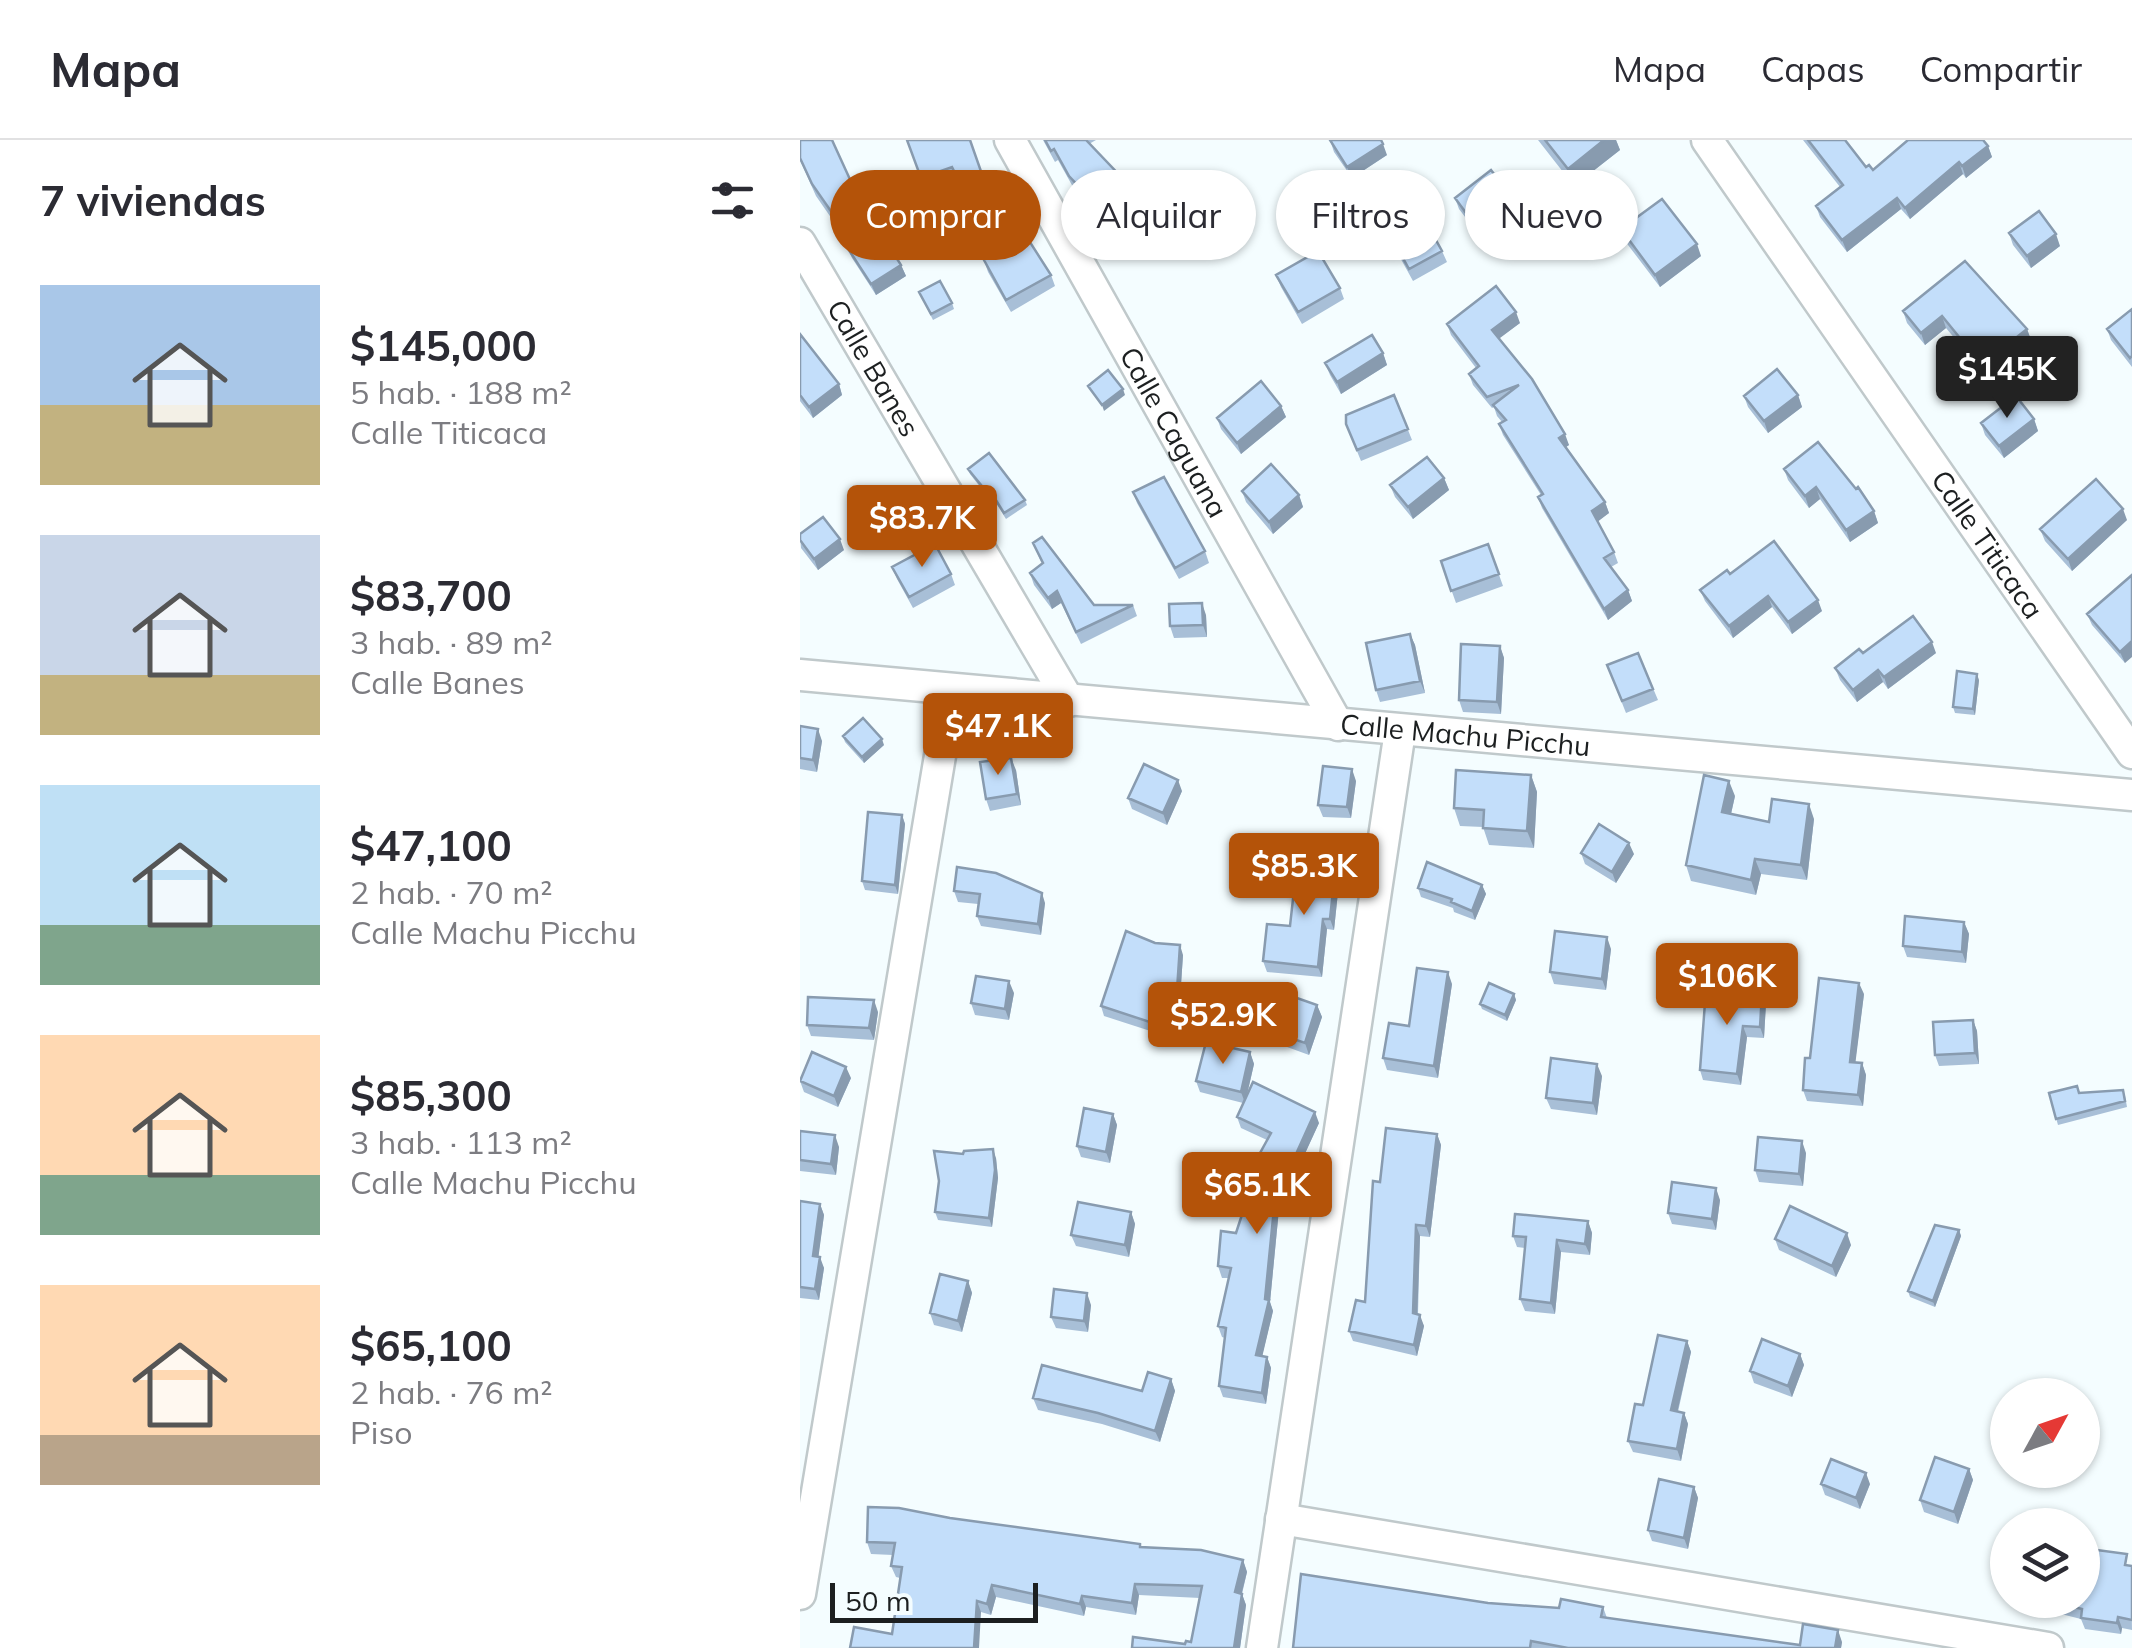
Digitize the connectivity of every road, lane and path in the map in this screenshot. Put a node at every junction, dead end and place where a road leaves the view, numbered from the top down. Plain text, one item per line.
1 (1010, 140) edge
2 (1707, 140) edge
3 (800, 244) edge
4 (800, 675) edge
5 (951, 690) junction
6 (1069, 700) junction
7 (1338, 725) junction
8 (1400, 731) junction
9 (2132, 753) edge
10 (2132, 795) edge
11 (1281, 1519) junction
12 (800, 1594) edge
13 (1262, 1648) edge
14 (2048, 1648) edge

1 - 7 street, Calle Caguana
2 - 9 street, Calle Titicaca
3 - 6 street, Calle Banes
4 - 5 street, Calle Machu Picchu
5 - 6 street, Calle Machu Picchu
5 - 12 street
6 - 7 street, Calle Machu Picchu
7 - 8 street, Calle Machu Picchu
8 - 10 street, Calle Machu Picchu
8 - 11 street
11 - 13 street
11 - 14 street

